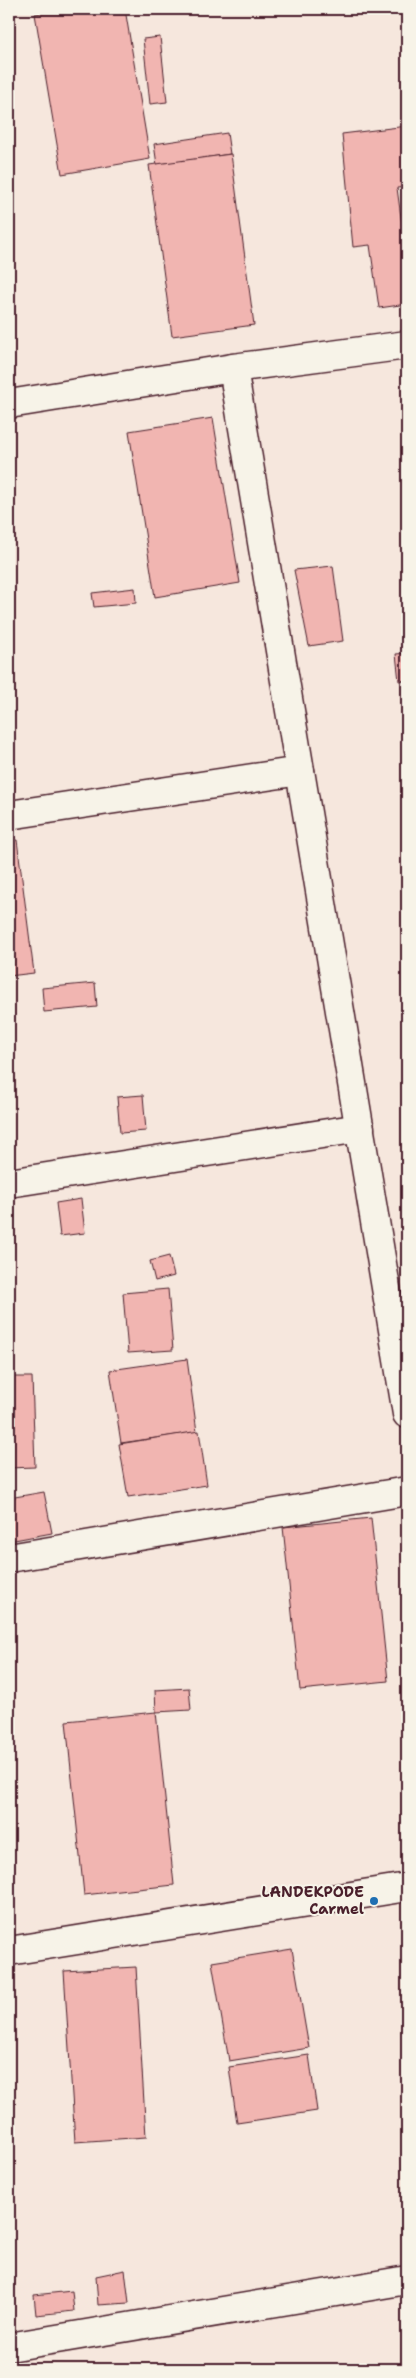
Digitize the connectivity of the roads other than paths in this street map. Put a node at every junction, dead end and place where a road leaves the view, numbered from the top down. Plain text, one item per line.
1 (407, 345) edge
2 (233, 368) junction
3 (9, 404) edge
4 (300, 771) junction
5 (9, 815) edge
6 (360, 1128) junction
7 (9, 1183) edge
8 (407, 1414) edge
9 (407, 1491) edge
10 (9, 1558) edge
11 (407, 1887) edge
12 (9, 1951) edge
13 (407, 2280) edge
14 (9, 2347) edge

1 - 2 street
2 - 3 street
2 - 4 street
4 - 5 street
4 - 6 street
6 - 7 street
6 - 8 street
9 - 10 street
11 - 12 street
13 - 14 street

